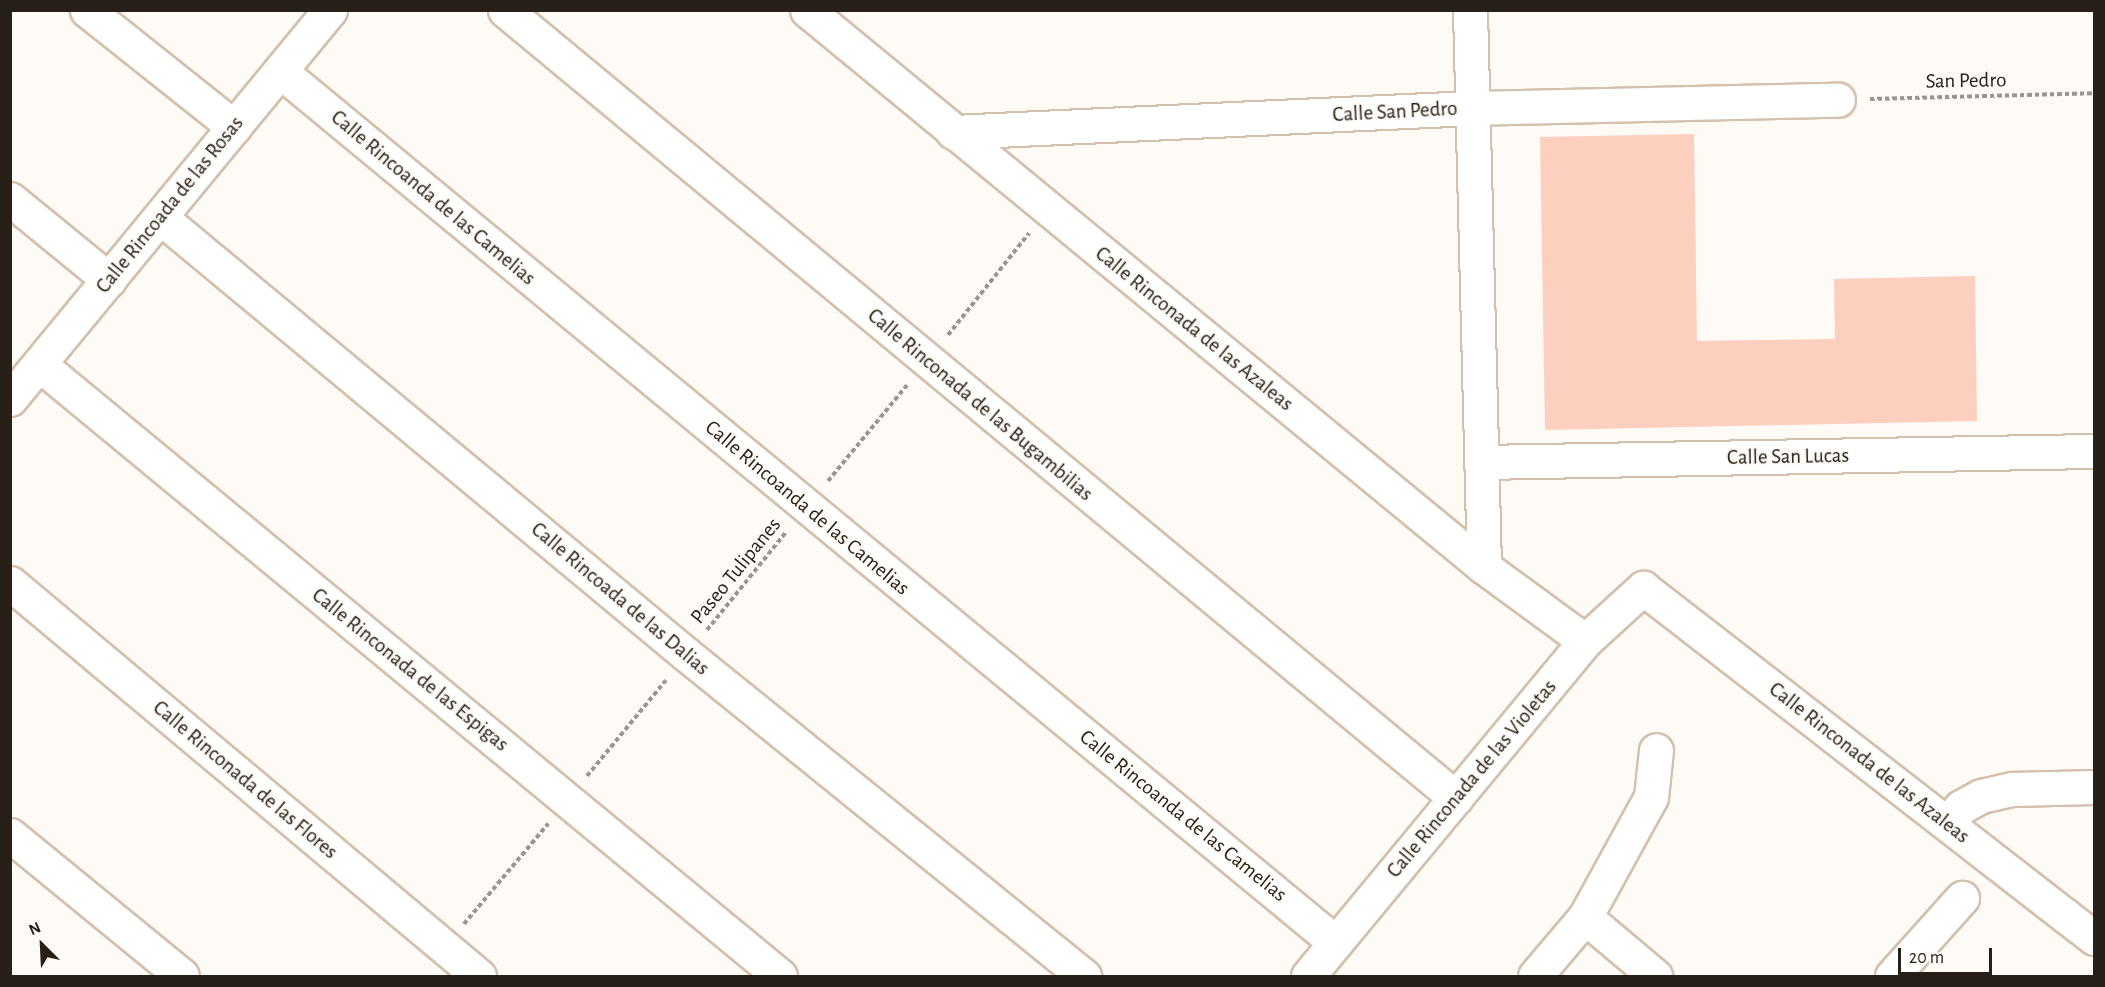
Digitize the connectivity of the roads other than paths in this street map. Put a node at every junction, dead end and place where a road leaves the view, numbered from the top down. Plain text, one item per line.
1 (87, 10) edge
2 (330, 10) edge
3 (505, 10) edge
4 (807, 10) edge
5 (1470, 10) edge
6 (280, 71) junction
7 (1838, 100) road end
8 (1472, 108) junction
9 (234, 128) junction
10 (953, 132) junction
11 (10, 199) edge
12 (160, 217) junction
13 (109, 280) junction
14 (39, 364) junction
15 (10, 399) edge
16 (2094, 451) edge
17 (1481, 462) junction
18 (1484, 567) junction
19 (10, 583) edge
20 (1643, 588) joint
21 (1585, 641) junction
22 (1656, 750) dead end
23 (2094, 788) edge
24 (1456, 798) junction
25 (1947, 823) junction
26 (10, 835) edge
27 (1962, 898) dead end
28 (1585, 917) junction
29 (2094, 938) edge
30 (1336, 943) junction
31 (182, 976) edge
32 (479, 976) edge
33 (780, 976) edge
34 (1084, 976) edge
35 (1308, 976) edge
36 (1535, 976) edge
37 (1655, 976) edge
38 (1892, 976) edge

1 - 9 street
2 - 6 street, Calle Rincoada de las Rosas
3 - 24 street, Calle Rinconada de las Bugambilias
4 - 10 street, Calle Rinconada de las Azaleas
5 - 8 street
6 - 9 street, Calle Rincoada de las Rosas
6 - 30 street, Calle Rincoanda de las Camelias
7 - 8 street, Calle San Pedro
8 - 10 street, Calle San Pedro
8 - 17 street
9 - 12 street, Calle Rincoada de las Rosas
10 - 18 street, Calle Rinconada de las Azaleas
11 - 13 street
12 - 13 street, Calle Rincoada de las Rosas
12 - 34 street, Calle Rincoada de las Dalias
13 - 14 street, Calle Rincoada de las Rosas
14 - 15 street, Calle Rincoada de las Rosas
14 - 33 street, Calle Rinconada de las Espigas
16 - 17 street, Calle San Lucas
17 - 18 street
18 - 21 street, Calle Rinconada de las Azaleas
19 - 32 street, Calle Rinconada de las Flores
20 - 21 street, Calle Rinconada de las Violetas
20 - 25 street, Calle Rinconada de las Azaleas
21 - 24 street, Calle Rinconada de las Violetas
22 - 28 street
23 - 25 street
24 - 30 street, Calle Rinconada de las Violetas
25 - 29 street, Calle Rinconada de las Azaleas
26 - 31 street
27 - 38 street
28 - 36 street
28 - 37 street
30 - 35 street, Calle Rinconada de las Violetas

